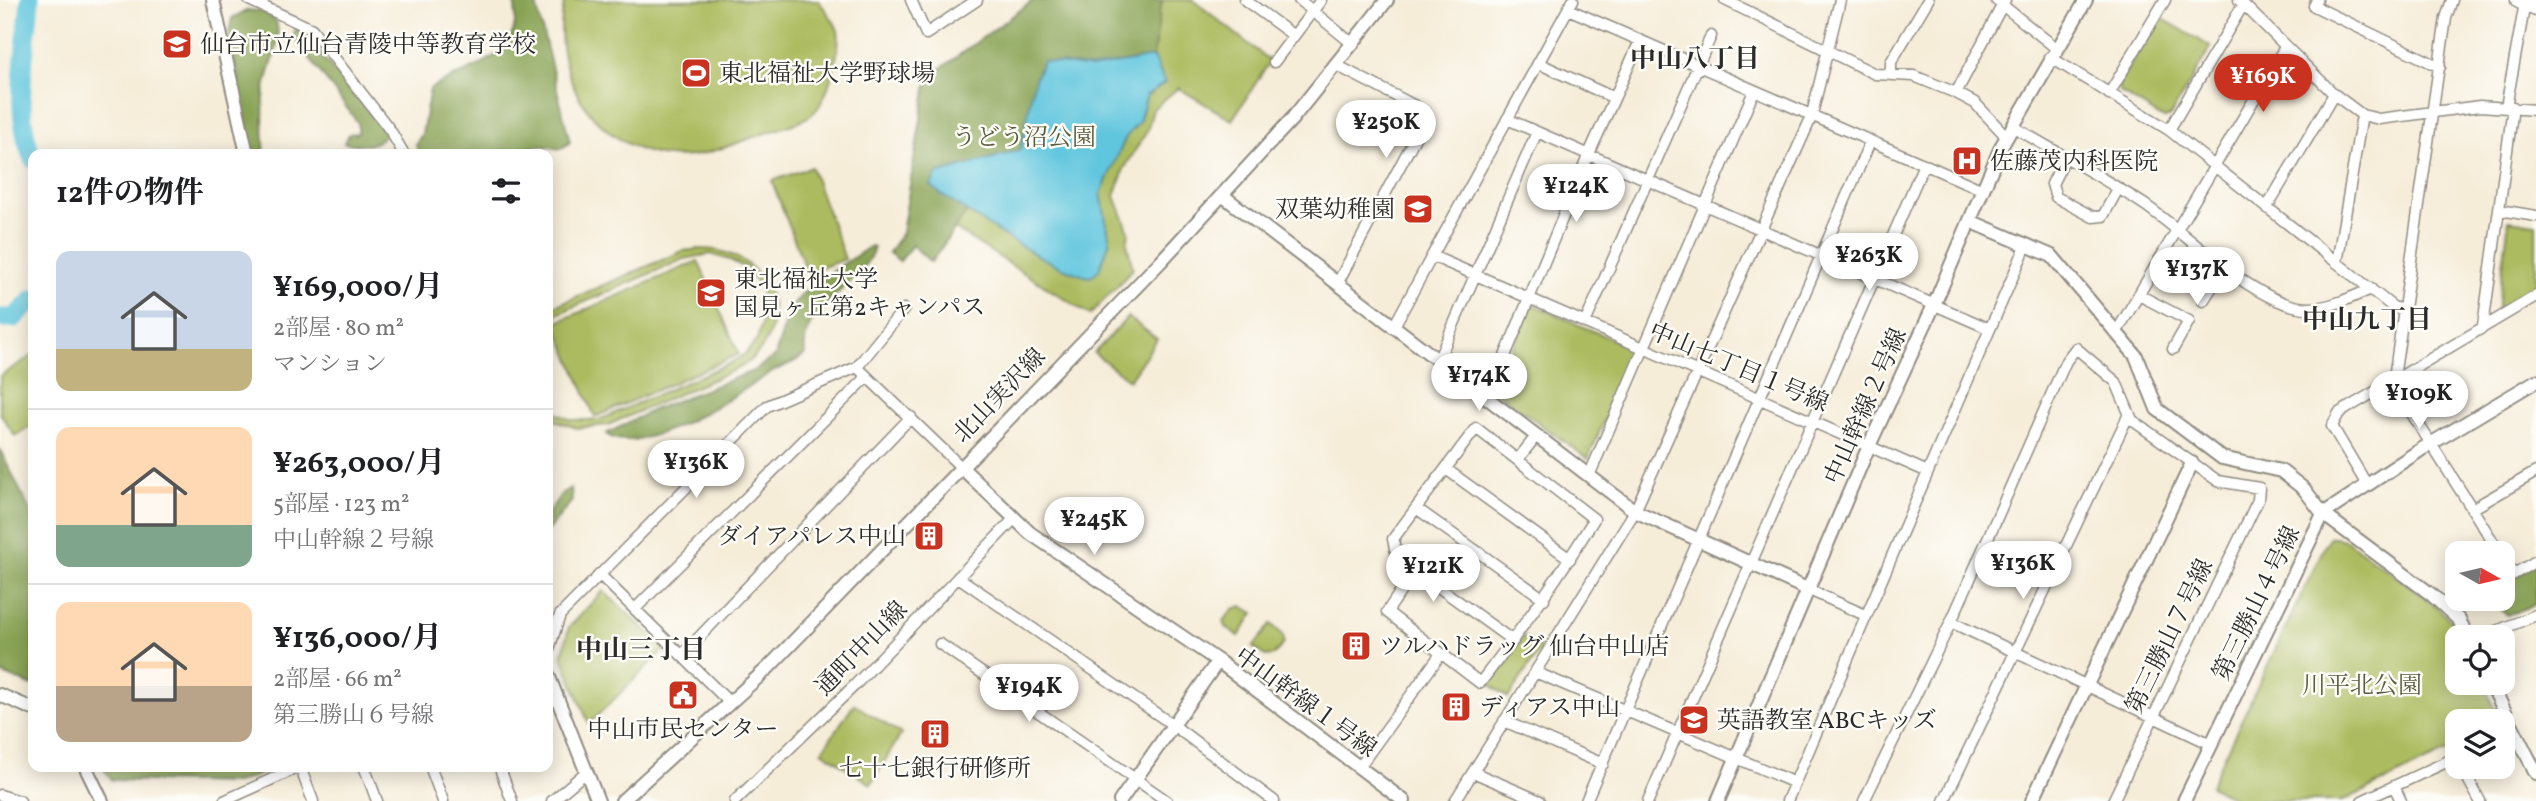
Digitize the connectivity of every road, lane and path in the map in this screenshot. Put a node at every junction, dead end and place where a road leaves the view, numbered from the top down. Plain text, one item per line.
1 (213, 0) edge
2 (249, 0) edge
3 (911, 0) edge
4 (977, 0) edge
5 (1245, 0) edge
6 (1299, 0) edge
7 (1321, 0) edge
8 (1387, 0) edge
9 (1725, 0) edge
10 (1840, 0) edge
11 (1928, 0) edge
12 (2086, 0) edge
13 (2165, 0) edge
14 (2317, 0) edge
15 (2452, 0) edge
16 (2001, 2) edge
17 (2241, 3) edge
18 (1570, 4) edge
19 (1745, 4) edge
20 (2527, 4) edge
21 (1313, 11) junction
22 (1294, 36) junction
23 (1711, 36) dead end
24 (1640, 41) junction
25 (1353, 44) junction
26 (2285, 47) junction
27 (1830, 49) junction
28 (2053, 53) junction
29 (1274, 62) dead end
30 (1538, 63) junction
31 (1336, 65) junction
32 (1697, 66) junction
33 (2440, 67) junction
34 (1891, 74) junction
35 (1754, 91) junction
36 (1956, 93) junction
37 (2109, 94) junction
38 (2334, 94) junction
39 (1614, 98) junction
40 (2510, 107) junction
41 (2536, 110) edge
42 (2435, 111) junction
43 (2362, 115) junction
44 (1811, 118) junction
45 (1507, 119) junction
46 (2169, 130) junction
47 (2009, 131) junction
48 (1537, 132) junction
49 (1870, 142) junction
50 (246, 149) edge
51 (401, 149) edge
52 (1589, 155) junction
53 (2065, 158) junction
54 (1924, 164) junction
55 (2214, 165) junction
56 (1647, 180) junction
57 (2118, 189) junction
58 (1983, 190) junction
59 (1222, 195) junction
60 (1705, 204) junction
61 (2267, 207) junction
62 (2499, 210) junction
63 (2536, 216) edge
64 (1970, 221) junction
65 (1760, 228) junction
66 (2176, 230) junction
67 (2026, 246) junction
68 (1821, 255) junction
69 (1432, 256) junction
70 (2337, 263) junction
71 (2225, 267) junction
72 (1475, 275) junction
73 (1874, 278) junction
74 (1337, 284) junction
75 (2371, 289) junction
76 (2139, 295) junction
77 (2536, 296) edge
78 (1528, 298) junction
79 (2203, 302) dead end
80 (1934, 305) junction
81 (904, 310) dead end
82 (2404, 310) junction
83 (1585, 323) junction
84 (2483, 326) junction
85 (1394, 328) junction
86 (1990, 329) junction
87 (2116, 333) junction
88 (1642, 348) junction
89 (2173, 349) dead end
90 (1437, 363) junction
91 (857, 368) junction
92 (1697, 372) junction
93 (866, 378) junction
94 (2394, 378) junction
95 (2536, 381) edge
96 (1488, 397) junction
97 (1760, 399) junction
98 (2129, 414) junction
99 (911, 417) junction
100 (1813, 422) junction
101 (1536, 435) junction
102 (2430, 444) junction
103 (1869, 446) junction
104 (1518, 459) junction
105 (2192, 463) junction
106 (960, 466) junction
107 (1446, 469) junction
108 (1928, 472) junction
109 (2536, 472) edge
110 (1588, 476) junction
111 (2367, 485) junction
112 (1416, 508) junction
113 (2472, 509) junction
114 (1635, 511) junction
115 (2323, 514) junction
116 (1013, 520) junction
117 (1699, 540) junction
118 (2492, 541) edge
119 (1570, 559) junction
120 (2536, 561) edge
121 (1751, 564) junction
122 (1414, 571) junction
123 (2515, 573) edge
124 (599, 575) junction
125 (958, 578) junction
126 (1807, 589) junction
127 (1544, 599) junction
128 (635, 609) junction
129 (1865, 615) junction
130 (2536, 615) edge
131 (1951, 622) junction
132 (2461, 625) edge
133 (2511, 625) edge
134 (553, 637) edge
135 (1513, 641) junction
136 (940, 644) dead end
137 (2015, 654) junction
138 (682, 655) junction
139 (1440, 655) junction
140 (1218, 662) junction
141 (1535, 672) junction
142 (2084, 685) junction
143 (553, 688) edge
144 (0, 695) edge
145 (730, 703) junction
146 (28, 707) edge
147 (1626, 710) junction
148 (2154, 717) junction
149 (1504, 721) junction
150 (1173, 726) junction
151 (1678, 732) junction
152 (2515, 743) edge
153 (2211, 744) junction
154 (1736, 758) junction
155 (2445, 763) edge
156 (1603, 764) junction
157 (1359, 767) junction
158 (88, 772) edge
159 (291, 772) edge
160 (303, 772) edge
161 (366, 772) edge
162 (432, 772) edge
163 (501, 772) edge
164 (1473, 772) junction
165 (586, 773) junction
166 (2536, 773) edge
167 (1136, 779) junction
168 (2468, 779) edge
169 (1795, 783) junction
170 (2394, 786) junction
171 (0, 795) edge
172 (241, 797) edge
173 (20, 801) edge
174 (102, 801) edge
175 (224, 801) edge
176 (313, 801) edge
177 (377, 801) edge
178 (443, 801) edge
179 (512, 801) edge
180 (552, 801) edge
181 (598, 801) edge
182 (622, 801) edge
183 (735, 801) edge
184 (1120, 801) edge
185 (1167, 801) edge
186 (1274, 801) edge
187 (1404, 801) edge
188 (1455, 801) edge
189 (1540, 801) edge
190 (1586, 801) edge
191 (1648, 801) edge
192 (1718, 801) edge
193 (1787, 801) edge
194 (1864, 801) edge
195 (1944, 801) edge
196 (2032, 801) edge
197 (2113, 801) edge
198 (2185, 801) edge
199 (2362, 801) edge
200 (2401, 801) edge
201 (2480, 801) edge

1 - 50 street
2 - 51 street
3 - 4 street
5 - 22 street
6 - 21 street
7 - 21 street
8 - 25 street, 北山実沢線
9 - 19 street
10 - 27 street
11 - 34 street
12 - 28 street, 中山幹線２号線
13 - 37 street
14 - 33 street
15 - 33 street
16 - 28 street
16 - 36 street
17 - 26 street
17 - 46 street
18 - 24 street
18 - 30 street
19 - 27 street
20 - 40 street
21 - 22 street
21 - 25 street
22 - 29 street
23 - 32 street
24 - 32 street
24 - 39 street
25 - 31 street, 北山実沢線
26 - 38 street
26 - 55 street
27 - 34 street
27 - 44 street
28 - 37 street
28 - 47 street, 中山幹線２号線
30 - 39 street
30 - 45 street
31 - 59 street, 北山実沢線
31 - 74 street
32 - 35 street
32 - 56 street
33 - 42 street
34 - 36 street
35 - 44 street
35 - 60 street
36 - 47 street
37 - 46 street
38 - 43 street
38 - 61 street
39 - 52 street
40 - 41 street
40 - 42 street
40 - 62 street
42 - 43 street
42 - 82 street
43 - 70 street
44 - 49 street
44 - 65 street
45 - 48 street
45 - 69 street
46 - 55 street
47 - 53 street
47 - 58 street, 中山幹線２号線
48 - 52 street
48 - 72 street
49 - 54 street
49 - 68 street
52 - 56 street
52 - 78 street
53 - 57 street
53 - 57 street
54 - 58 street
54 - 73 street
55 - 61 street
55 - 66 street
56 - 60 street
56 - 83 street
57 - 66 street
58 - 64 street, 中山幹線２号線
59 - 74 street
59 - 106 street, 北山実沢線
60 - 65 street
60 - 88 street
61 - 70 street
62 - 63 street
62 - 84 street
64 - 67 street, 第三勝山４号線
64 - 80 street, 中山幹線２号線
65 - 68 street
65 - 92 street
66 - 71 street
66 - 76 street
67 - 86 street
67 - 87 street, 第三勝山４号線
68 - 73 street
68 - 97 street
69 - 72 street, 中山七丁目１号線
69 - 85 street
70 - 75 street
71 - 75 street
71 - 79 street
72 - 78 street, 中山七丁目１号線
72 - 90 street
73 - 80 street
73 - 100 street
74 - 85 street
75 - 82 street
76 - 87 street
76 - 89 street
77 - 84 street
78 - 83 street, 中山七丁目１号線
78 - 96 street
80 - 86 street
80 - 103 street, 中山幹線２号線
81 - 91 street
82 - 94 street
83 - 88 street, 中山七丁目１号線
84 - 94 street
85 - 90 street
86 - 108 street
87 - 115 street, 第三勝山４号線
88 - 92 street, 中山七丁目１号線
88 - 110 street
90 - 96 street
91 - 93 street
91 - 124 street
92 - 97 street, 中山七丁目１号線
92 - 114 street
93 - 99 street
93 - 128 street
94 - 102 street
94 - 111 street
95 - 102 street
96 - 101 street
97 - 100 street, 中山七丁目１号線
97 - 117 street
98 - 105 street
98 - 131 street
98 - 137 street
99 - 106 street
99 - 138 street
100 - 103 street, 中山七丁目１号線
100 - 121 street
101 - 104 street
101 - 110 street
102 - 111 street
102 - 113 street
103 - 108 street, 中山七丁目１号線
103 - 126 street, 中山幹線２号線
104 - 107 street
104 - 119 street
105 - 142 street
105 - 148 street, 第三勝山７号線
106 - 116 street
106 - 145 street, 北山実沢線
107 - 112 street
107 - 119 street
108 - 129 street
109 - 113 street
110 - 114 street
111 - 115 street
112 - 122 street
112 - 127 street
113 - 118 street
114 - 117 street
114 - 141 street
115 - 132 street
115 - 153 street, 第三勝山４号線
116 - 125 street, 通町中山線
116 - 140 street
117 - 121 street
117 - 147 street
119 - 127 street
120 - 123 street
121 - 126 street
121 - 151 street
122 - 135 street
122 - 139 street
124 - 128 street
124 - 134 street
125 - 150 street
125 - 183 street, 通町中山線
126 - 129 street
126 - 154 street, 中山幹線２号線
127 - 135 street
128 - 138 street
129 - 169 street
130 - 133 street
131 - 137 street
131 - 194 street
135 - 139 street
136 - 167 street
137 - 142 street
137 - 195 street
138 - 145 street
139 - 157 street
140 - 150 street, 中山幹線１号線
140 - 157 street, 中山幹線１号線
141 - 147 street
141 - 149 street
142 - 148 street
142 - 196 street
143 - 165 street
144 - 146 street
145 - 182 street, 北山実沢線
147 - 151 street
147 - 156 street
148 - 153 street
148 - 197 street, 第三勝山７号線
149 - 156 street
149 - 164 street
150 - 167 street, 中山幹線１号線
150 - 186 street
151 - 154 street
151 - 191 street
152 - 166 street
153 - 198 street, 第三勝山４号線
154 - 169 street
154 - 192 street, 中山幹線２号線
155 - 170 street
156 - 190 street
157 - 187 street, 中山幹線１号線
158 - 174 street
159 - 172 street
160 - 176 street
161 - 177 street
162 - 178 street
163 - 179 street
164 - 188 street
164 - 189 street
165 - 180 street
165 - 181 street
167 - 184 street, 中山幹線１号線
167 - 185 street
168 - 201 street
169 - 193 street
170 - 199 street
170 - 200 street
171 - 173 street
172 - 175 street

